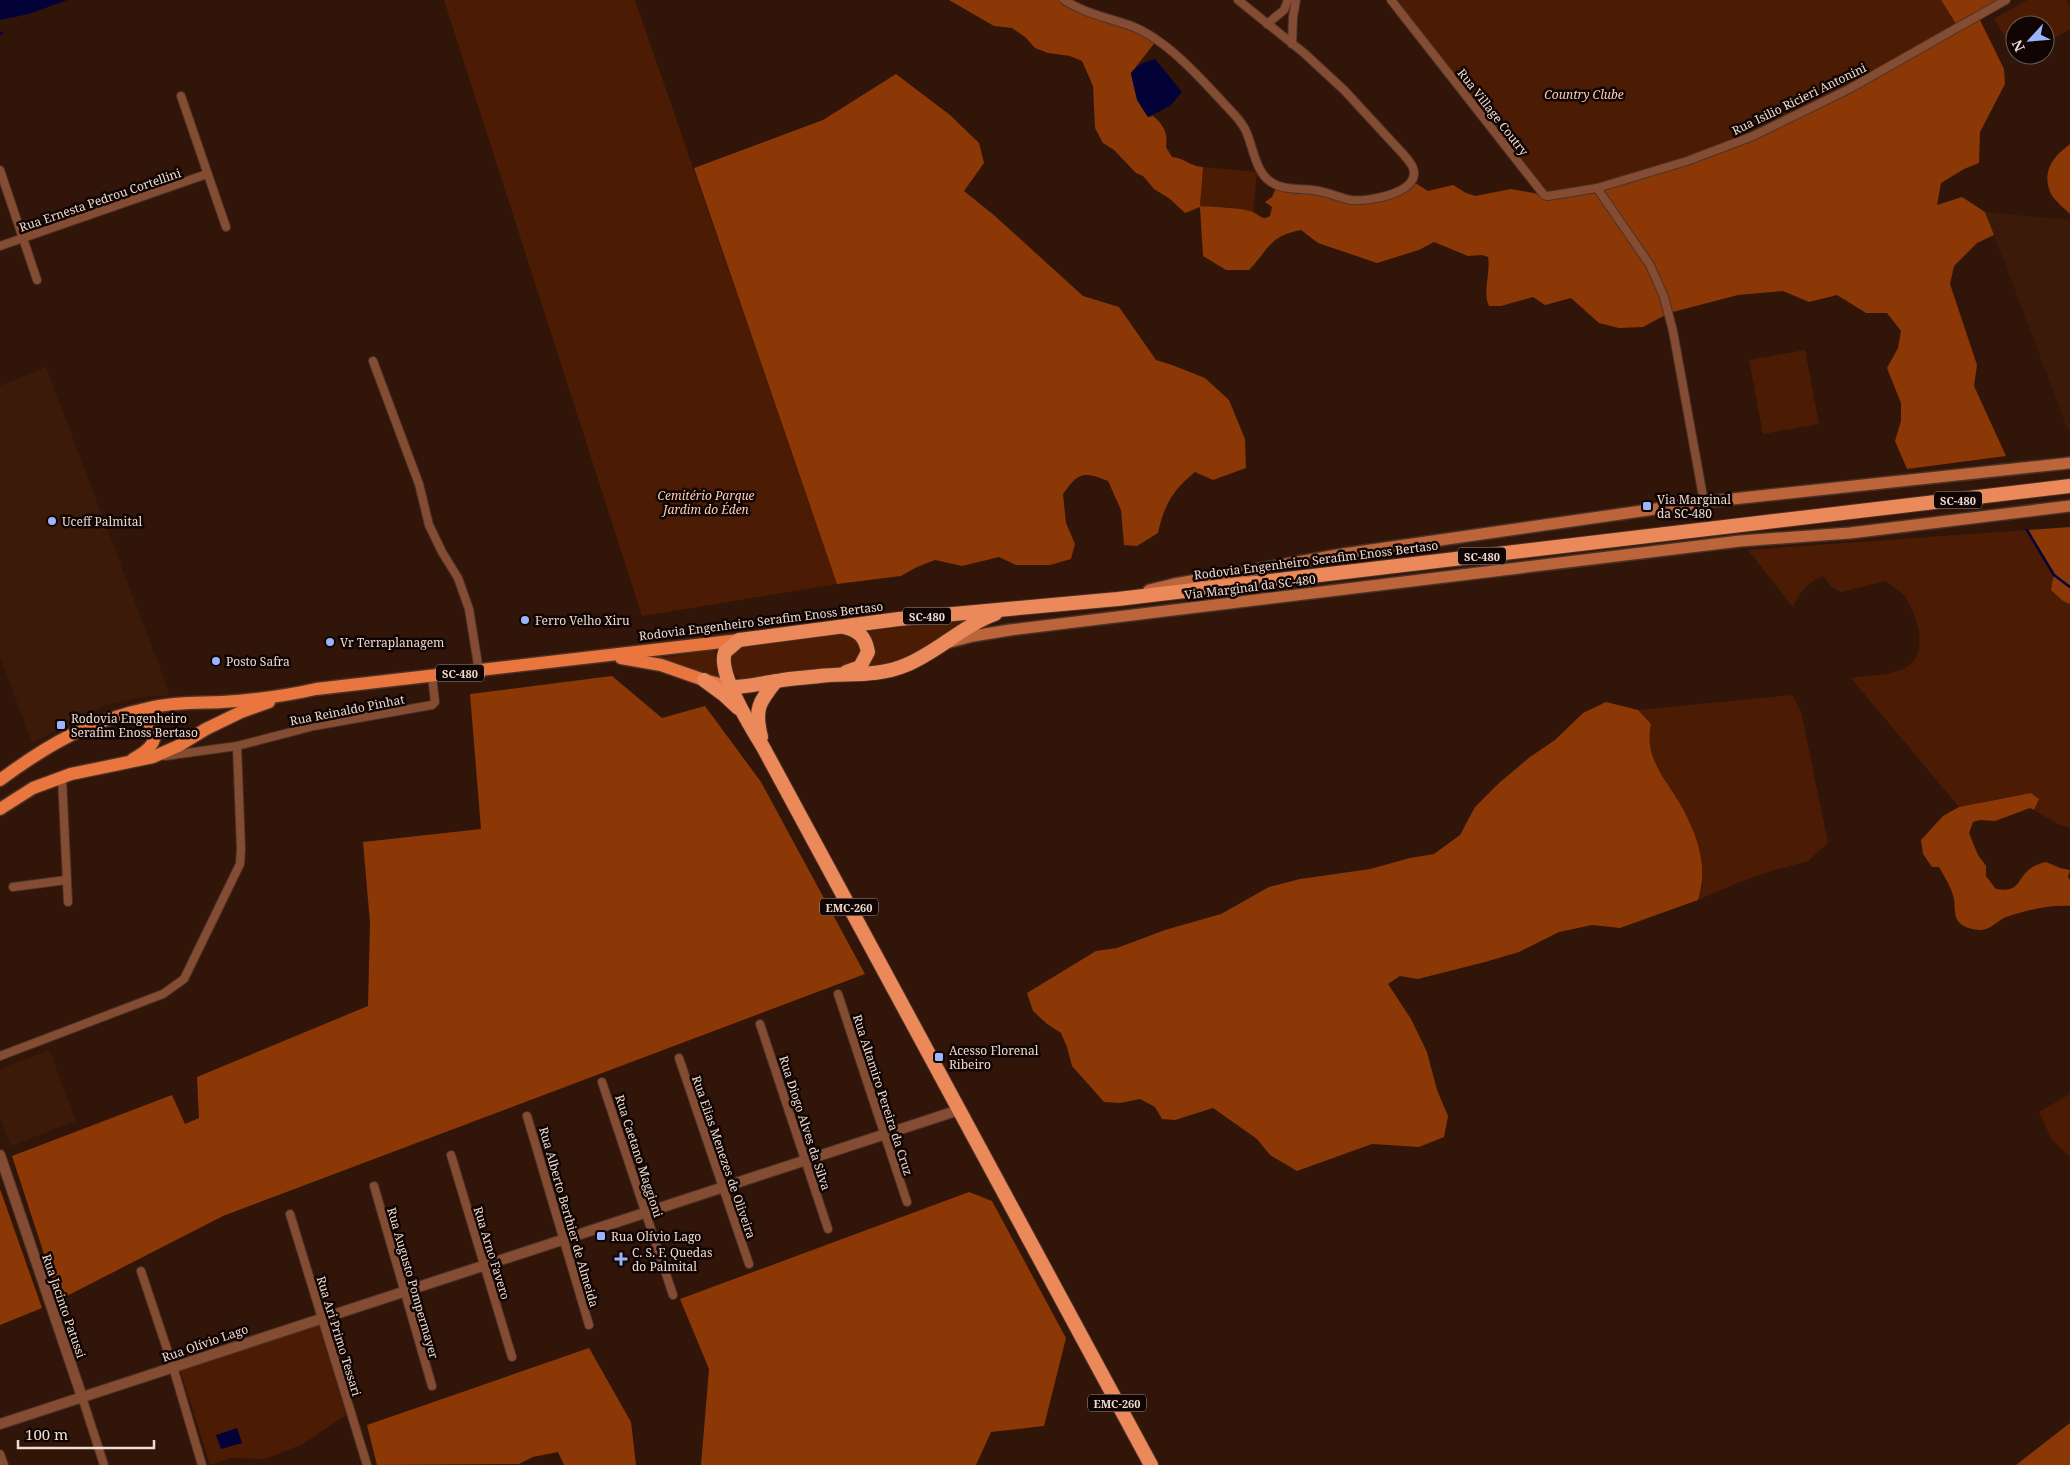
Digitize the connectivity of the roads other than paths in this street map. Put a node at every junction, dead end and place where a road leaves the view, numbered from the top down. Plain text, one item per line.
1 (1064, 0) edge
2 (1238, 0) edge
3 (1288, 0) edge
4 (1296, 0) edge
5 (1390, 0) edge
6 (2006, 0) edge
7 (1267, 24) junction
8 (1292, 44) junction
9 (181, 96) dead end
10 (0, 170) edge
11 (207, 174) junction
12 (1597, 188) junction
13 (226, 227) dead end
14 (22, 239) junction
15 (0, 246) edge
16 (37, 280) dead end
17 (373, 360) dead end
18 (2070, 463) edge
19 (2070, 486) edge
20 (1704, 502) junction
21 (2070, 506) edge
22 (1118, 599) junction
23 (1012, 608) junction
24 (843, 627) junction
25 (739, 640) junction
26 (942, 646) junction
27 (604, 655) junction
28 (479, 671) junction
29 (836, 674) junction
30 (432, 676) junction
31 (704, 680) junction
32 (776, 681) junction
33 (732, 687) junction
34 (288, 695) junction
35 (134, 712) junction
36 (744, 715) junction
37 (236, 746) junction
38 (763, 748) junction
39 (153, 757) junction
40 (128, 761) junction
41 (62, 778) junction
42 (0, 780) edge
43 (0, 809) edge
44 (66, 880) junction
45 (14, 887) dead end
46 (68, 902) dead end
47 (838, 994) dead end
48 (760, 1024) dead end
49 (0, 1056) edge
50 (678, 1058) dead end
51 (602, 1082) dead end
52 (959, 1110) junction
53 (527, 1116) dead end
54 (885, 1134) junction
55 (0, 1155) edge
56 (451, 1155) dead end
57 (805, 1160) junction
58 (374, 1186) dead end
59 (722, 1187) junction
60 (907, 1202) dead end
61 (645, 1212) junction
62 (290, 1214) dead end
63 (828, 1229) dead end
64 (564, 1238) junction
65 (484, 1264) junction
66 (749, 1264) dead end
67 (141, 1271) dead end
68 (403, 1291) junction
69 (673, 1295) dead end
70 (321, 1317) junction
71 (589, 1325) dead end
72 (512, 1357) dead end
73 (173, 1367) junction
74 (432, 1386) dead end
75 (82, 1397) junction
76 (0, 1424) edge
77 (0, 1454) edge
78 (4, 1465) edge
79 (104, 1465) edge
80 (202, 1465) edge
81 (367, 1465) edge
82 (1151, 1465) edge

1 - 8 street
2 - 7 street
3 - 7 street
4 - 8 street
5 - 12 street, Rua Village Coutry
6 - 12 street, Rua Isilio Ricieri Antonini
7 - 8 street
9 - 11 street
10 - 14 street
11 - 13 street
11 - 14 street, Rua Ernesta Pedrou Cortellini
12 - 20 street
14 - 15 street, Rua Ernesta Pedrou Cortellini
14 - 16 street
17 - 28 street
18 - 20 main road
19 - 22 highway, Rodovia Engenheiro Serafim Enoss Bertaso / SC-480
20 - 22 main road
21 - 26 main road, Via Marginal da SC-480
22 - 23 highway, Rodovia Engenheiro Serafim Enoss Bertaso / SC-480
23 - 24 highway, Rodovia Engenheiro Serafim Enoss Bertaso / SC-480
23 - 26 highway, Rodovia Engenheiro Serafim Enoss Bertaso / SC-480
24 - 25 highway, Rodovia Engenheiro Serafim Enoss Bertaso / SC-480
24 - 29 highway
25 - 27 main road, Rodovia Engenheiro Serafim Enoss Bertaso / SC-480
25 - 33 highway, EMC-260
26 - 29 highway, Rodovia Engenheiro Serafim Enoss Bertaso / SC-480
27 - 28 main road, Rodovia Engenheiro Serafim Enoss Bertaso / SC-480
27 - 31 main road, Rodovia Engenheiro Serafim Enoss Bertaso / SC-480
28 - 30 main road, Rodovia Engenheiro Serafim Enoss Bertaso / SC-480
29 - 32 highway, Rodovia Engenheiro Serafim Enoss Bertaso / SC-480
30 - 34 main road, Rodovia Engenheiro Serafim Enoss Bertaso / SC-480
30 - 37 street, Rua Reinaldo Pinhat
31 - 33 main road, Rodovia Engenheiro Serafim Enoss Bertaso / SC-480
31 - 36 highway
32 - 33 highway, SC-480
32 - 38 highway, EMC-260
33 - 36 highway, EMC-260
34 - 35 main road, Rodovia Engenheiro Serafim Enoss Bertaso / SC-480
34 - 39 main road, Rodovia Engenheiro Serafim Enoss Bertaso
35 - 40 main road
35 - 42 main road, Rodovia Engenheiro Serafim Enoss Bertaso / SC-480
36 - 38 highway, EMC-260
37 - 39 street
37 - 49 street
38 - 52 highway, EMC-260
39 - 40 main road, Rodovia Engenheiro Serafim Enoss Bertaso
40 - 41 main road, Rodovia Engenheiro Serafim Enoss Bertaso
41 - 43 main road, Rodovia Engenheiro Serafim Enoss Bertaso
41 - 44 street
44 - 45 street
44 - 46 street
47 - 54 street, Rua Altamiro Pereira da Cruz
48 - 57 street, Rua Diogo Alves da Silva
50 - 59 street, Rua Elias Menezes de Oliveira
51 - 61 street, Rua Caetano Maggioni
52 - 54 street, Rua Olívio Lago
52 - 82 highway, EMC-260
53 - 64 street, Rua Alberto Berthier de Almeida
54 - 57 street, Rua Olívio Lago
54 - 60 street, Rua Altamiro Pereira da Cruz
55 - 75 street, Rua Jacinto Patussi
56 - 65 street, Rua Arno Favero
57 - 59 street, Rua Olívio Lago
57 - 63 street, Rua Diogo Alves da Silva
58 - 68 street, Rua Augusto Pompermayer
59 - 61 street, Rua Olívio Lago
59 - 66 street, Rua Elias Menezes de Oliveira
61 - 64 street, Rua Olívio Lago
61 - 69 street, Rua Caetano Maggioni
62 - 70 street, Rua Ari Primo Tessari
64 - 65 street, Rua Olívio Lago
64 - 71 street, Rua Alberto Berthier de Almeida
65 - 68 street, Rua Olívio Lago
65 - 72 street, Rua Arno Favero
67 - 73 street
68 - 70 street, Rua Olívio Lago
68 - 74 street, Rua Augusto Pompermayer
70 - 73 street, Rua Olívio Lago
70 - 81 street, Rua Ari Primo Tessari
73 - 75 street, Rua Olívio Lago
73 - 80 street
75 - 76 street, Rua Olívio Lago
75 - 79 street, Rua Jacinto Patussi
77 - 78 street

